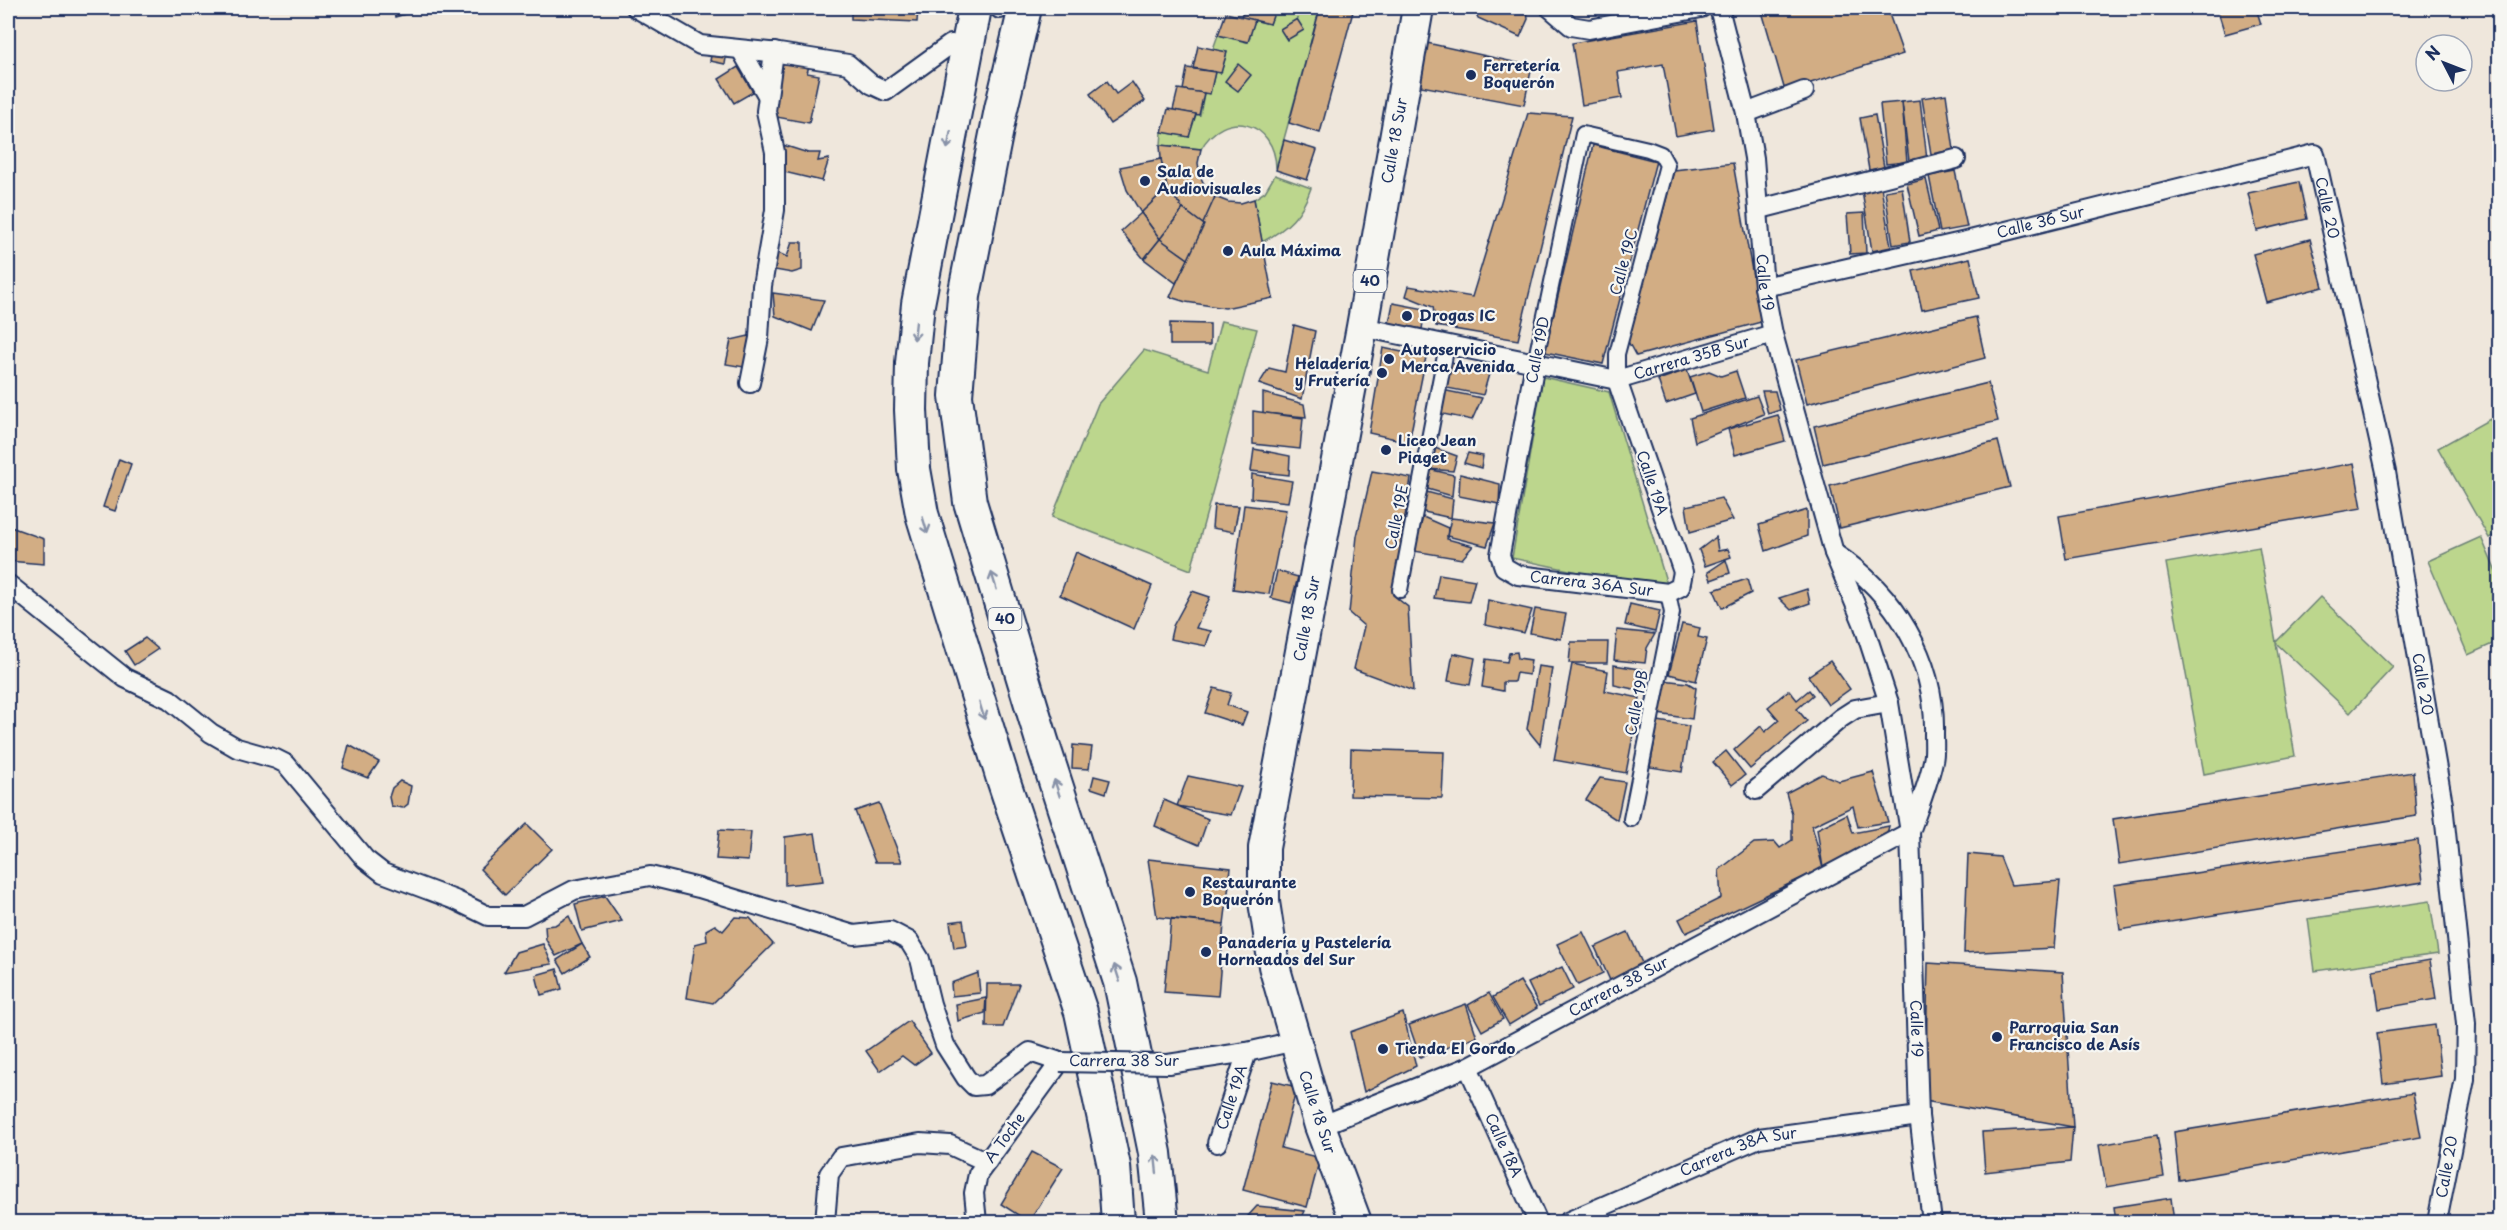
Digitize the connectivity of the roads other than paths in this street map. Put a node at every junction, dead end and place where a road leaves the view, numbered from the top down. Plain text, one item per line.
1 (636, 8) edge
2 (1001, 8) edge
3 (1418, 8) edge
4 (1550, 8) edge
5 (1701, 8) edge
6 (1719, 8) edge
7 (951, 44) dead end
8 (741, 50) junction
9 (774, 52) junction
10 (1804, 91) dead end
11 (767, 95) junction
12 (1746, 113) junction
13 (1661, 154) joint
14 (2315, 154) joint
15 (1956, 159) dead end
16 (1760, 209) junction
17 (1764, 287) junction
18 (1362, 327) junction
19 (1773, 334) junction
20 (1447, 345) junction
21 (1534, 363) junction
22 (1617, 380) junction
23 (750, 383) dead end
24 (1834, 553) junction
25 (1504, 567) joint
26 (8, 584) edge
27 (1400, 590) dead end
28 (1674, 590) junction
29 (1889, 703) junction
30 (1756, 790) dead end
31 (1631, 819) dead end
32 (1911, 832) junction
33 (1295, 1041) junction
34 (1246, 1052) junction
35 (1060, 1062) junction
36 (1468, 1067) junction
37 (1919, 1116) junction
38 (1320, 1126) junction
39 (1217, 1143) dead end
40 (987, 1162) junction
41 (825, 1222) edge
42 (977, 1222) edge
43 (1118, 1222) edge
44 (1162, 1222) edge
45 (1356, 1222) edge
46 (1538, 1222) edge
47 (1568, 1222) edge
48 (1932, 1222) edge
49 (2437, 1222) edge

1 - 8 street
2 -> 43 highway, 40
44 -> 2 highway, 40
3 - 18 main road, Calle 18 Sur / 40
4 - 5 street
6 - 12 street, Calle 19
7 - 9 street
8 - 9 street
8 - 11 street
9 - 11 street
10 - 12 street
11 - 23 street
12 - 16 street, Calle 19
13 - 21 street, Calle 19D
13 - 22 street, Calle 19C
14 - 17 street, Calle 36 Sur
14 - 49 street, Calle 20
15 - 16 street
16 - 17 street, Calle 19
17 - 19 street, Calle 19
18 - 20 street, Carrera 35B Sur
18 - 33 main road, Calle 18 Sur / 40
19 - 22 street, Carrera 35B Sur
19 - 24 street, Calle 19
20 - 21 street, Carrera 35B Sur
20 - 27 street, Calle 19E
21 - 22 street, Carrera 35B Sur
21 - 25 street, Calle 19D
22 - 28 street, Calle 19A
24 - 29 street, Calle 19
24 - 32 street, Calle 19
25 - 28 street, Carrera 36A Sur
26 - 35 street, Carrera 38 Sur
28 - 31 street, Calle 19B
29 - 30 street
29 - 32 street, Calle 19
32 - 36 street, Carrera 38 Sur
32 - 37 street, Calle 19
33 - 34 street, Carrera 38 Sur
33 - 38 main road, Calle 18 Sur
34 - 35 street, Carrera 38 Sur, bridge
34 - 39 street, Calle 19A
35 - 40 street, A Toche
36 - 38 street, Carrera 38 Sur
36 - 46 street, Calle 18A
37 - 47 street, Carrera 38A Sur
37 - 48 street, Calle 19
38 - 45 main road, Calle 18 Sur
40 - 41 street
40 - 42 street, A Toche

